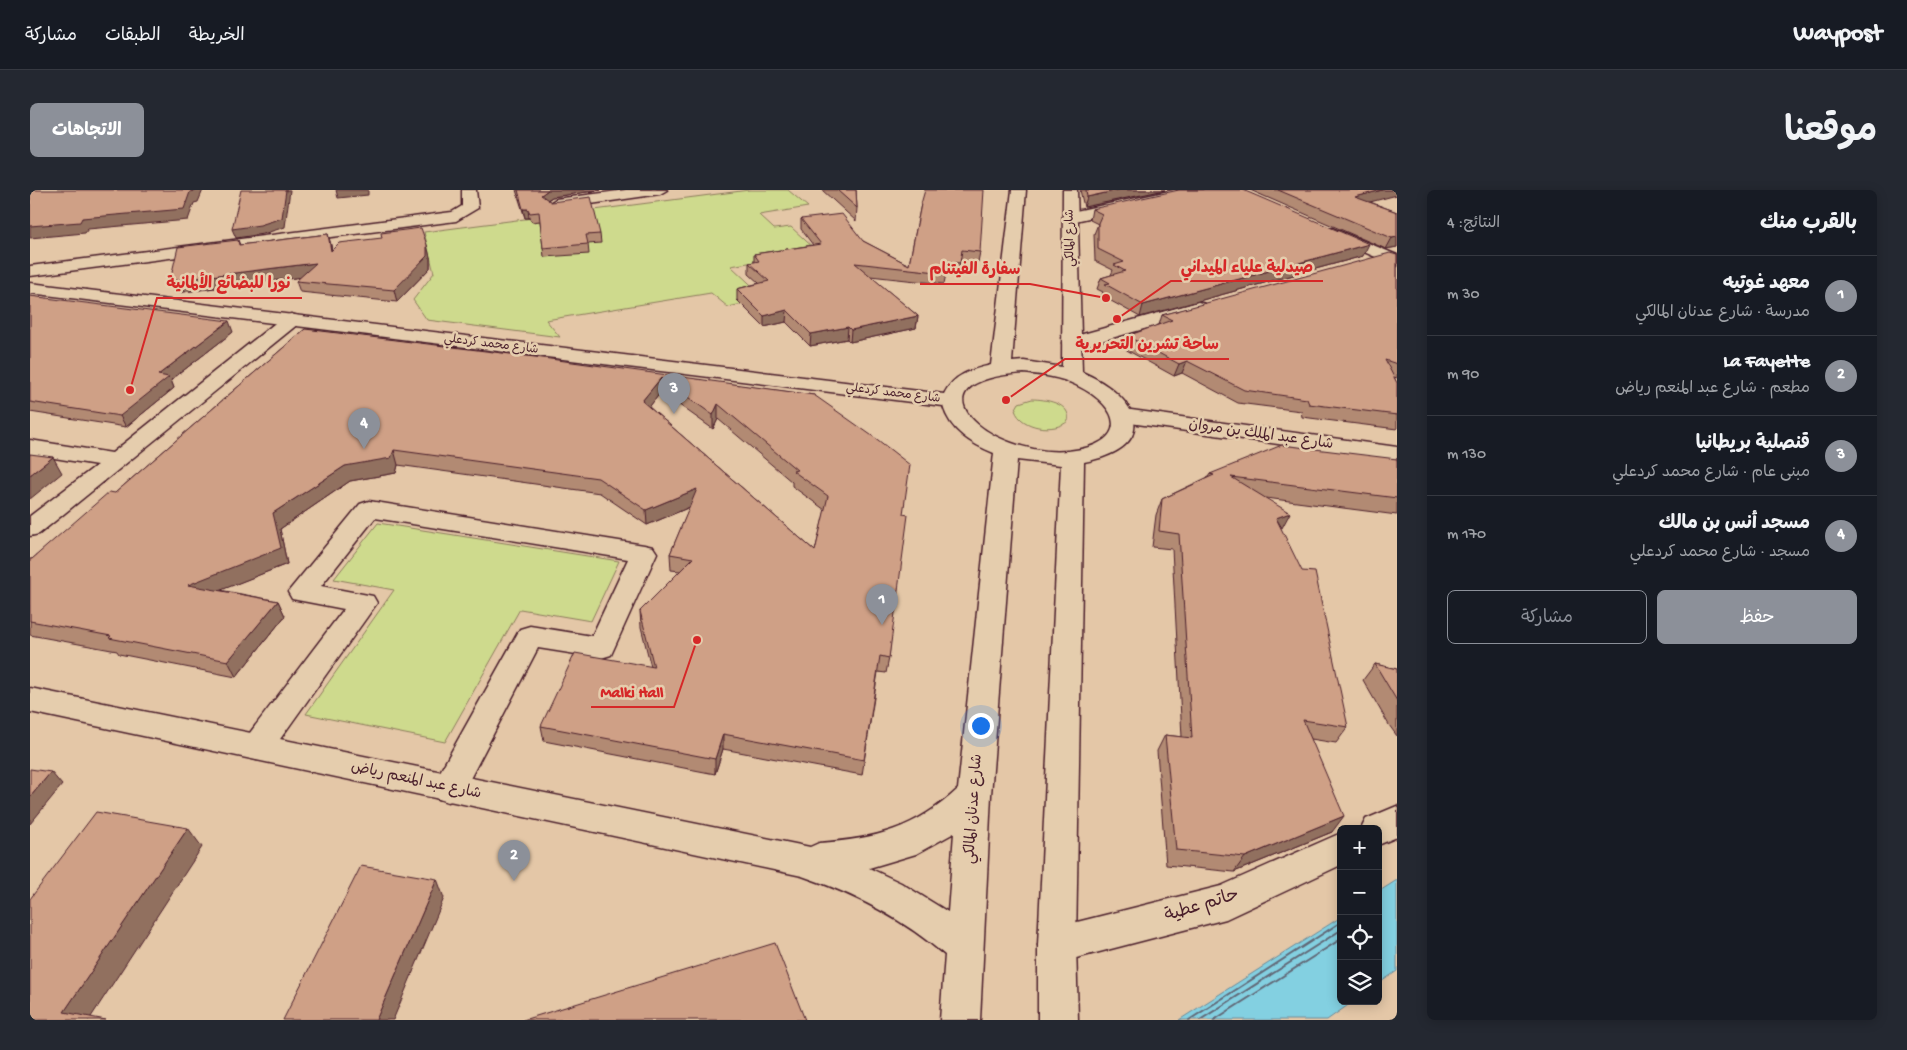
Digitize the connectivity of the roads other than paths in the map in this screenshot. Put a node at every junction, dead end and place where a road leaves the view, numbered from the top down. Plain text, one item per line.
1 (469, 190) edge
2 (660, 190) edge
3 (1019, 190) edge
4 (1070, 190) edge
5 (1195, 190) edge
6 (552, 204) edge
7 (1071, 216) junction
8 (1313, 225) edge
9 (1393, 257) edge
10 (1357, 264) edge
11 (30, 271) edge
12 (30, 288) edge
13 (1214, 304) edge
14 (291, 320) junction
15 (1072, 343) junction
16 (1001, 368) junction
17 (1072, 376) junction
18 (952, 401) junction
19 (1124, 416) junction
20 (30, 447) edge
21 (1006, 450) junction
22 (1397, 454) edge
23 (1073, 458) junction
24 (117, 461) junction
25 (30, 528) edge
26 (30, 700) edge
27 (257, 747) junction
28 (448, 788) junction
29 (974, 795) junction
30 (1397, 821) edge
31 (1382, 828) edge
32 (1337, 850) edge
33 (802, 860) junction
34 (1057, 945) junction
35 (965, 948) junction
36 (960, 1020) edge
37 (1058, 1020) edge

1 - 11 main road
2 - 6 main road
3 - 16 main road
4 - 7 main road, شارع المالكي
5 - 7 main road
7 - 15 main road, شارع المالكي
8 - 9 main road
9 - 10 main road
12 - 14 main road, شارع محمد كردعلي
13 - 15 main road
14 - 18 main road, شارع محمد كردعلي
14 - 24 main road
15 - 17 main road, شارع المالكي
16 - 17 main road
16 - 18 main road
17 - 19 main road
18 - 21 main road
19 - 22 main road, شارع عبد الملك بن مروان
19 - 23 main road
20 - 24 main road
21 - 23 main road
21 - 29 main road, شارع عدنان المالكي
23 - 34 main road
24 - 25 main road
26 - 27 main road, شارع عبد المنعم رياض
27 - 28 main road, شارع عبد المنعم رياض
27 - 28 main road
28 - 33 main road, شارع عبد المنعم رياض
29 - 33 main road, شارع عبد المنعم رياض
29 - 35 main road, شارع عدنان المالكي
30 - 31 main road
32 - 34 main road, حاتم عطية
33 - 35 main road, شارع عبد المنعم رياض
34 - 37 main road
35 - 36 main road, شارع عدنان المالكي

